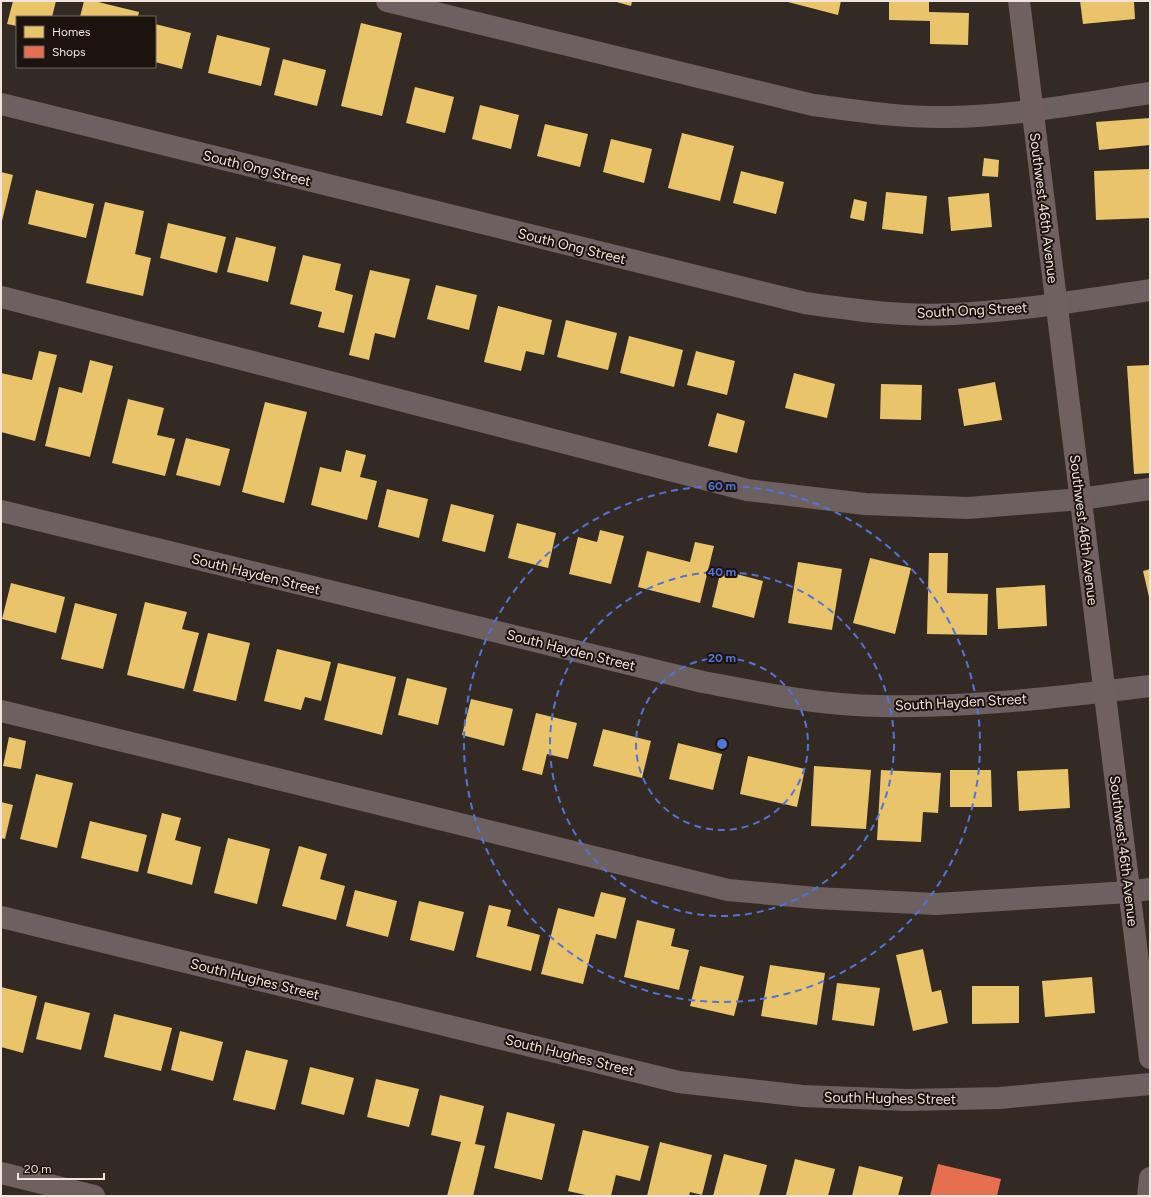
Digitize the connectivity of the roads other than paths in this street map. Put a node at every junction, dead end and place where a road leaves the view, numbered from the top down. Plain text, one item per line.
1 (386, 1) edge
2 (1019, 1) edge
3 (1150, 93) edge
4 (1, 104) edge
5 (1032, 110) junction
6 (1150, 290) edge
7 (1, 297) edge
8 (1056, 305) junction
9 (1150, 489) edge
10 (1081, 499) junction
11 (1, 512) edge
12 (1150, 686) edge
13 (1105, 691) junction
14 (1, 711) edge
15 (1140, 890) edge
16 (1, 917) edge
17 (1150, 1058) edge
18 (1150, 1084) edge
19 (1, 1173) edge
20 (1150, 1178) edge
21 (45, 1190) edge
22 (94, 1196) edge
23 (1148, 1196) edge

1 - 5 street
2 - 5 main road, Southwest 46th Avenue
3 - 5 street
4 - 8 street, South Ong Street
5 - 8 main road, Southwest 46th Avenue
6 - 8 street, South Ong Street
7 - 10 street
8 - 10 main road, Southwest 46th Avenue
9 - 10 street
10 - 13 main road, Southwest 46th Avenue
11 - 13 street, South Hayden Street
12 - 13 street, South Hayden Street
13 - 15 main road, Southwest 46th Avenue
14 - 15 street
15 - 17 main road, Southwest 46th Avenue
16 - 18 street, South Hughes Street
19 - 21 main road
20 - 23 main road
21 - 22 main road

